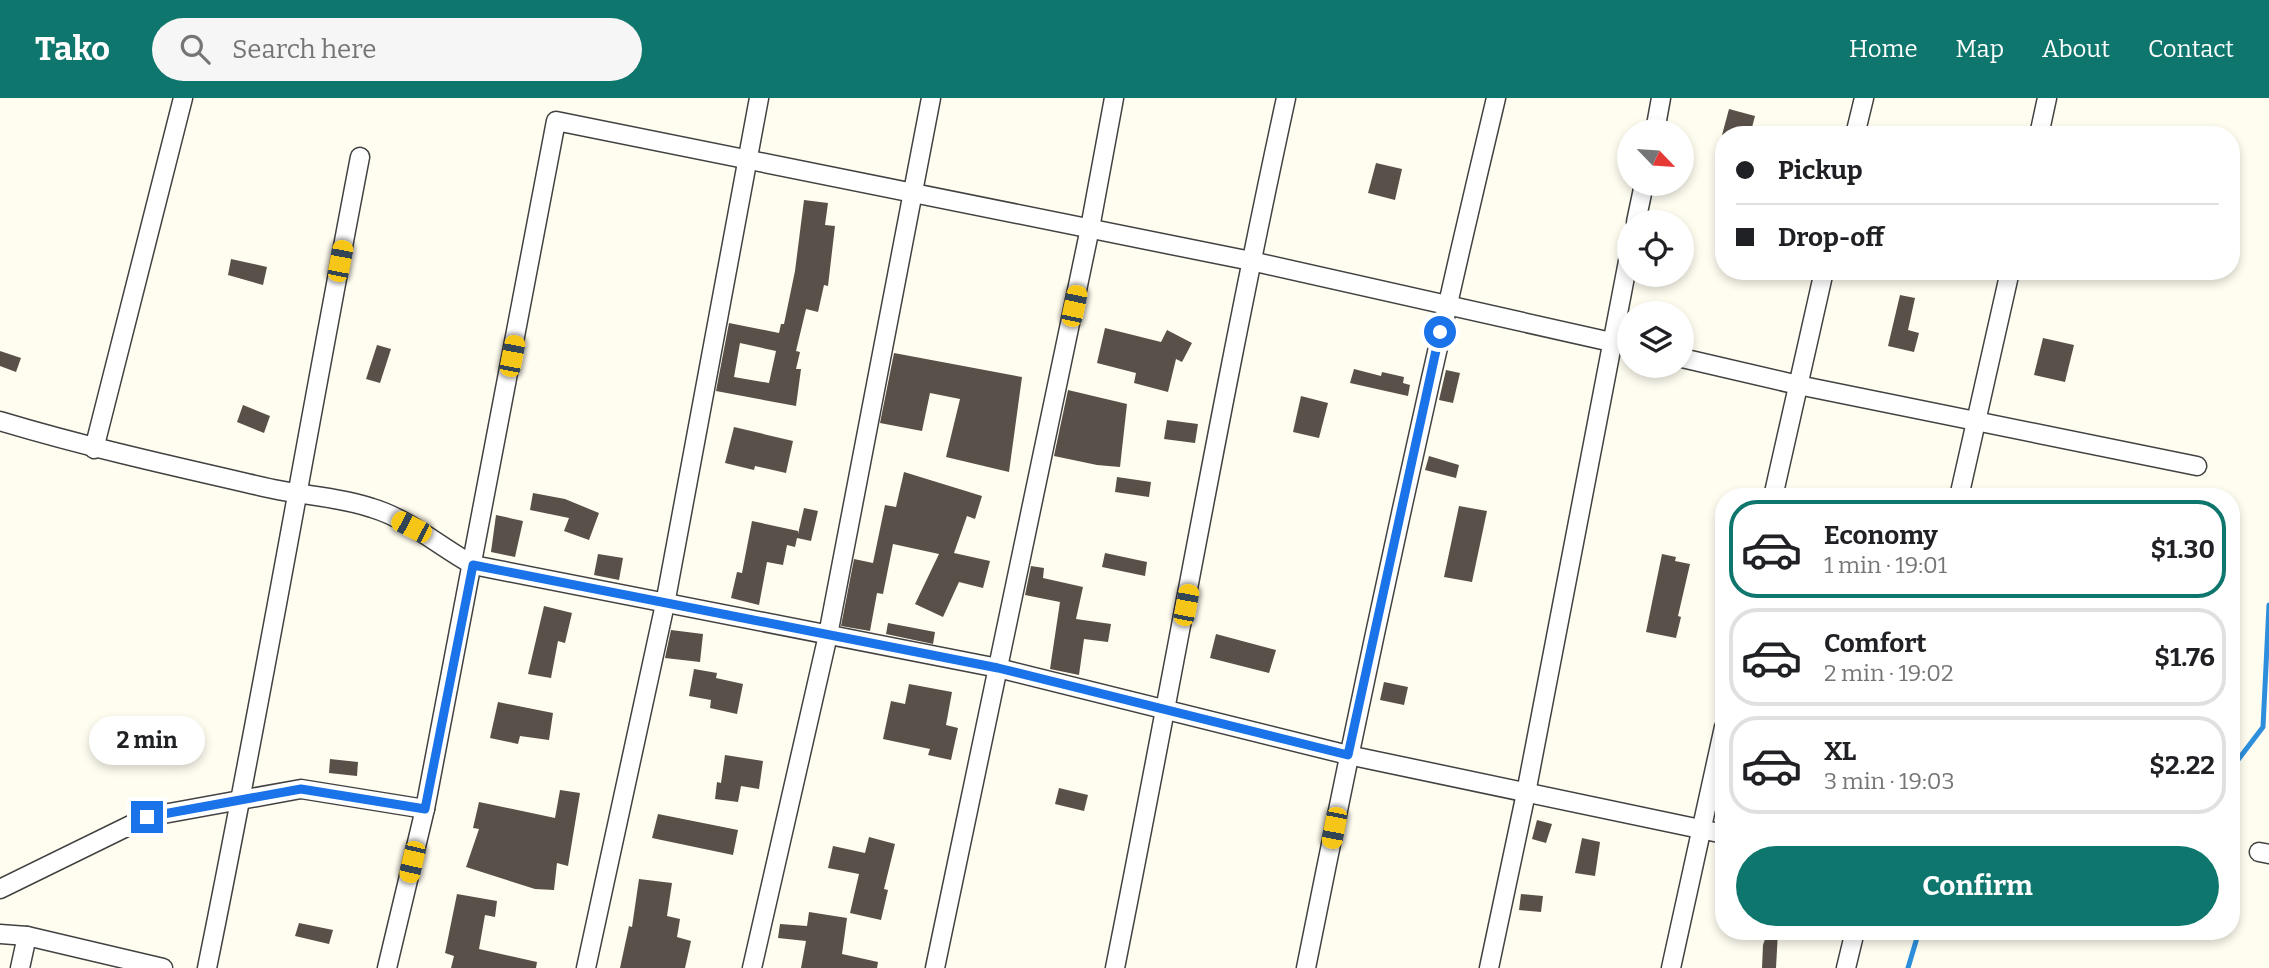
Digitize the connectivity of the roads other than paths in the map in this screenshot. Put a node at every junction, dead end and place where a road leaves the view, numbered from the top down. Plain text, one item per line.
1 (183, 98) edge
2 (759, 98) edge
3 (931, 98) edge
4 (1114, 98) edge
5 (1286, 98) edge
6 (1496, 98) edge
7 (1661, 98) edge
8 (1864, 98) edge
9 (2047, 98) edge
10 (1657, 119) edge
11 (1857, 126) edge
12 (2041, 126) edge
13 (360, 157) dead end
14 (746, 160) junction
15 (912, 193) junction
16 (1090, 228) junction
17 (1251, 261) junction
18 (1822, 280) edge
19 (2008, 280) edge
20 (1446, 306) junction
21 (1617, 343) edge
22 (1617, 358) edge
23 (1694, 361) edge
24 (1798, 385) junction
25 (0, 421) edge
26 (1977, 422) junction
27 (94, 449) junction
28 (2197, 466) dead end
29 (1775, 488) edge
30 (1961, 488) edge
31 (296, 494) junction
32 (473, 565) junction
33 (665, 604) junction
34 (828, 635) junction
35 (998, 668) junction
36 (1167, 711) junction
37 (1348, 755) junction
38 (1715, 769) edge
39 (1526, 793) junction
40 (242, 800) junction
41 (425, 809) junction
42 (1702, 829) junction
43 (1715, 832) edge
44 (0, 889) edge
45 (0, 934) edge
46 (27, 936) junction
47 (1853, 940) edge
48 (20, 968) edge
49 (163, 968) edge
50 (207, 968) edge
51 (387, 968) edge
52 (586, 968) edge
53 (752, 968) edge
54 (935, 968) edge
55 (1115, 968) edge
56 (1306, 968) edge
57 (1489, 968) edge
58 (1671, 968) edge
59 (1846, 968) edge

1 - 27 street
2 - 14 street
3 - 15 street
4 - 16 street
5 - 17 street
6 - 20 street
7 - 10 street
8 - 11 street
9 - 12 street
13 - 31 street
14 - 15 street
14 - 32 street
14 - 33 street
15 - 16 street
15 - 34 street
16 - 17 street
16 - 35 street
17 - 20 street
17 - 36 street
18 - 24 street
19 - 26 street
20 - 21 street
20 - 37 street
22 - 39 street
23 - 24 street
24 - 26 street
24 - 29 street
25 - 27 street
26 - 28 street
26 - 30 street
27 - 31 street
31 - 32 street
31 - 40 street
32 - 33 street
32 - 41 street
33 - 34 street
33 - 52 street
34 - 35 street
34 - 53 street
35 - 36 street
35 - 54 street
36 - 37 street
36 - 55 street
37 - 39 street
37 - 56 street
38 - 42 street
39 - 42 street
39 - 57 street
40 - 41 street
40 - 44 street
40 - 50 street
41 - 51 street
42 - 43 street
42 - 58 street
45 - 46 street
46 - 48 street
46 - 49 street
47 - 59 street

